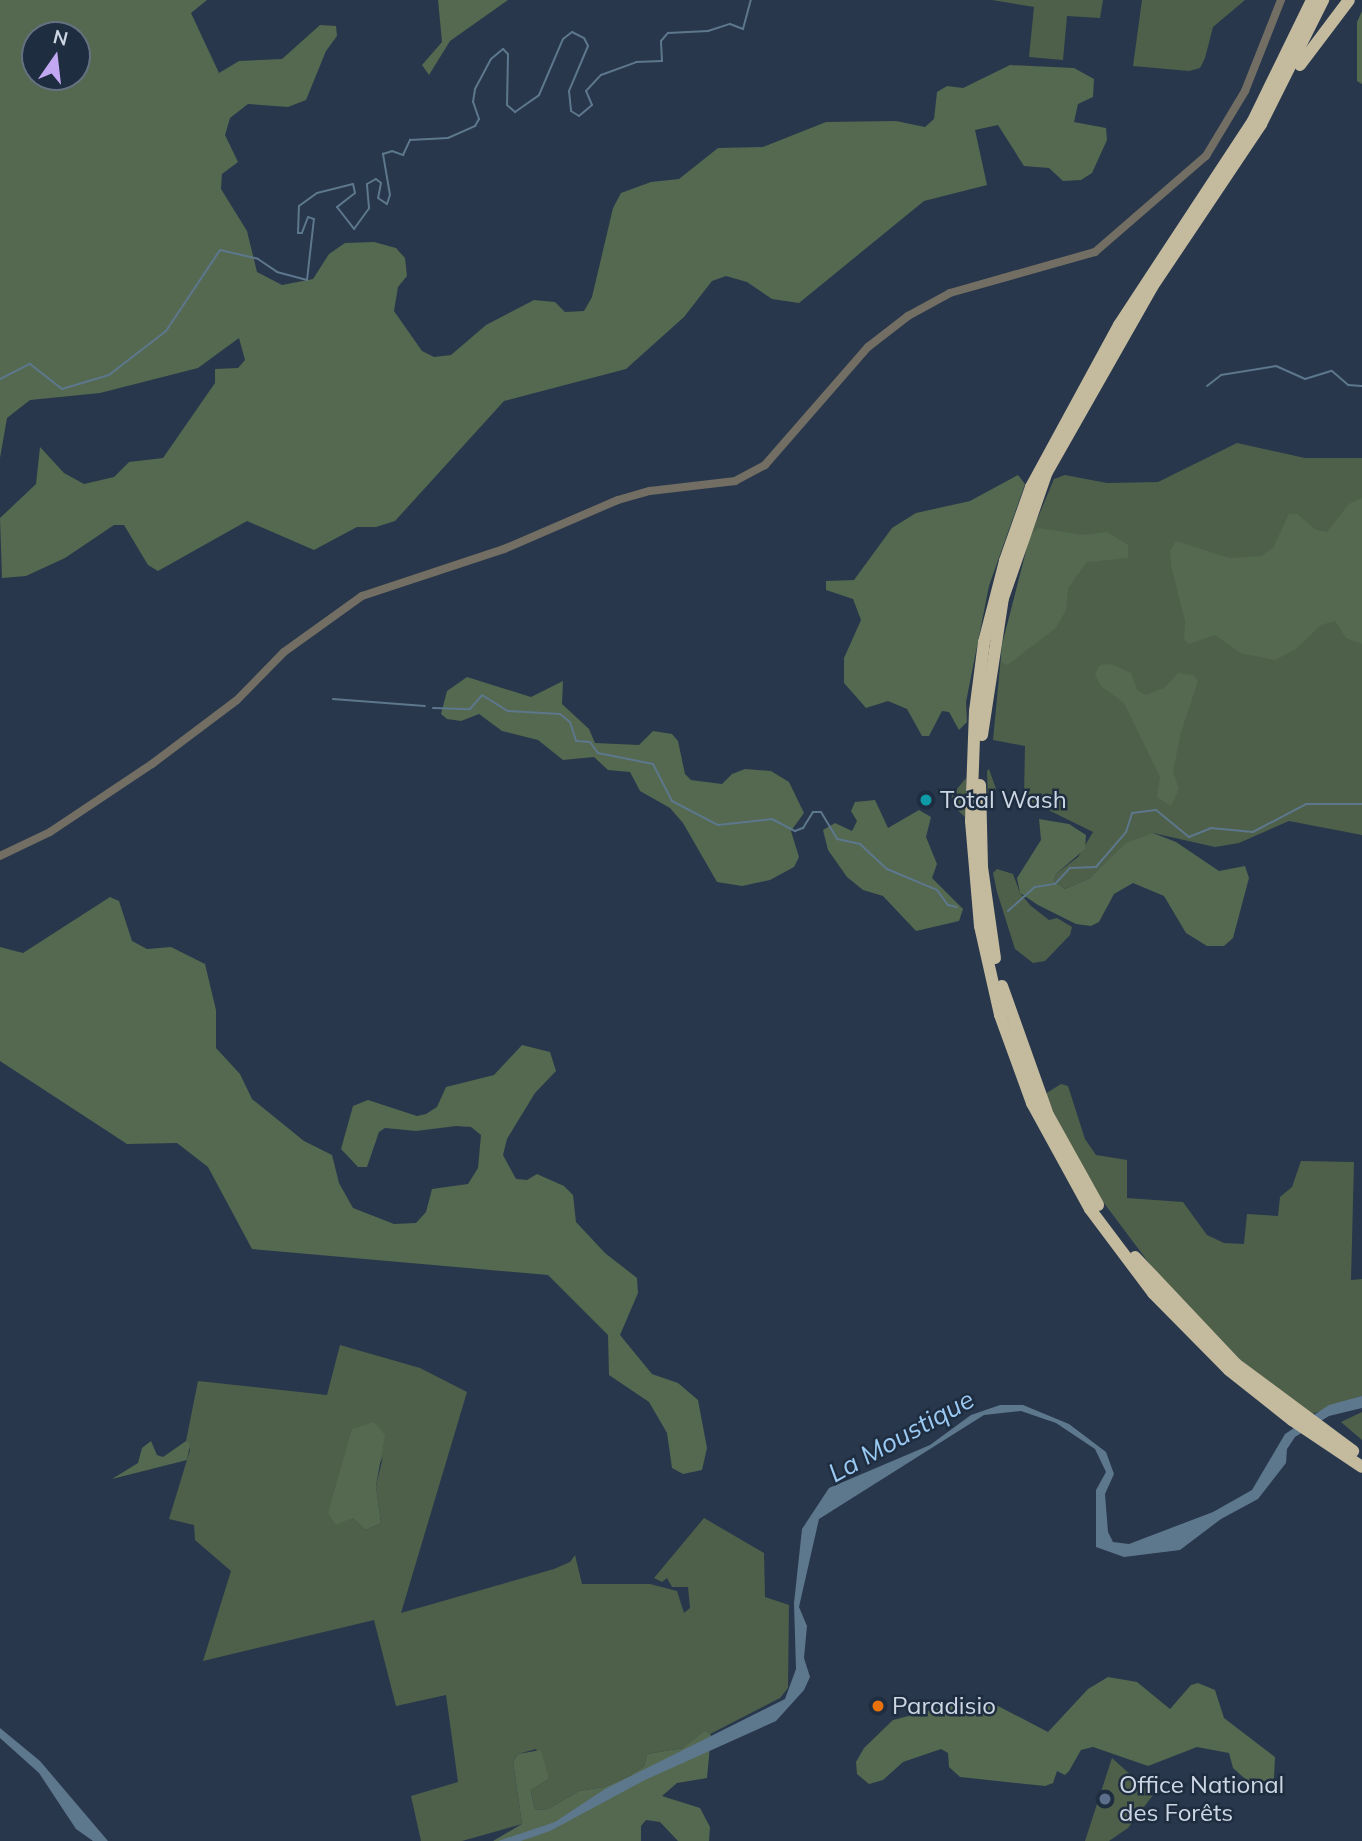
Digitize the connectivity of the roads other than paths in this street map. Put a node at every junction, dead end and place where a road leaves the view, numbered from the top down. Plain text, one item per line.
1 (1281, 0) edge
2 (1324, 0) edge
3 (1349, 0) edge
4 (1312, 7) edge
5 (1277, 96) junction
6 (0, 856) edge
7 (1296, 1418) junction
8 (1315, 1431) junction
9 (1362, 1457) edge
10 (1362, 1467) edge

1 - 6 street
2 - 4 highway
3 - 5 highway
4 - 5 highway
4 - 7 highway
5 - 7 highway
7 - 8 highway
8 - 9 highway
8 - 10 highway

